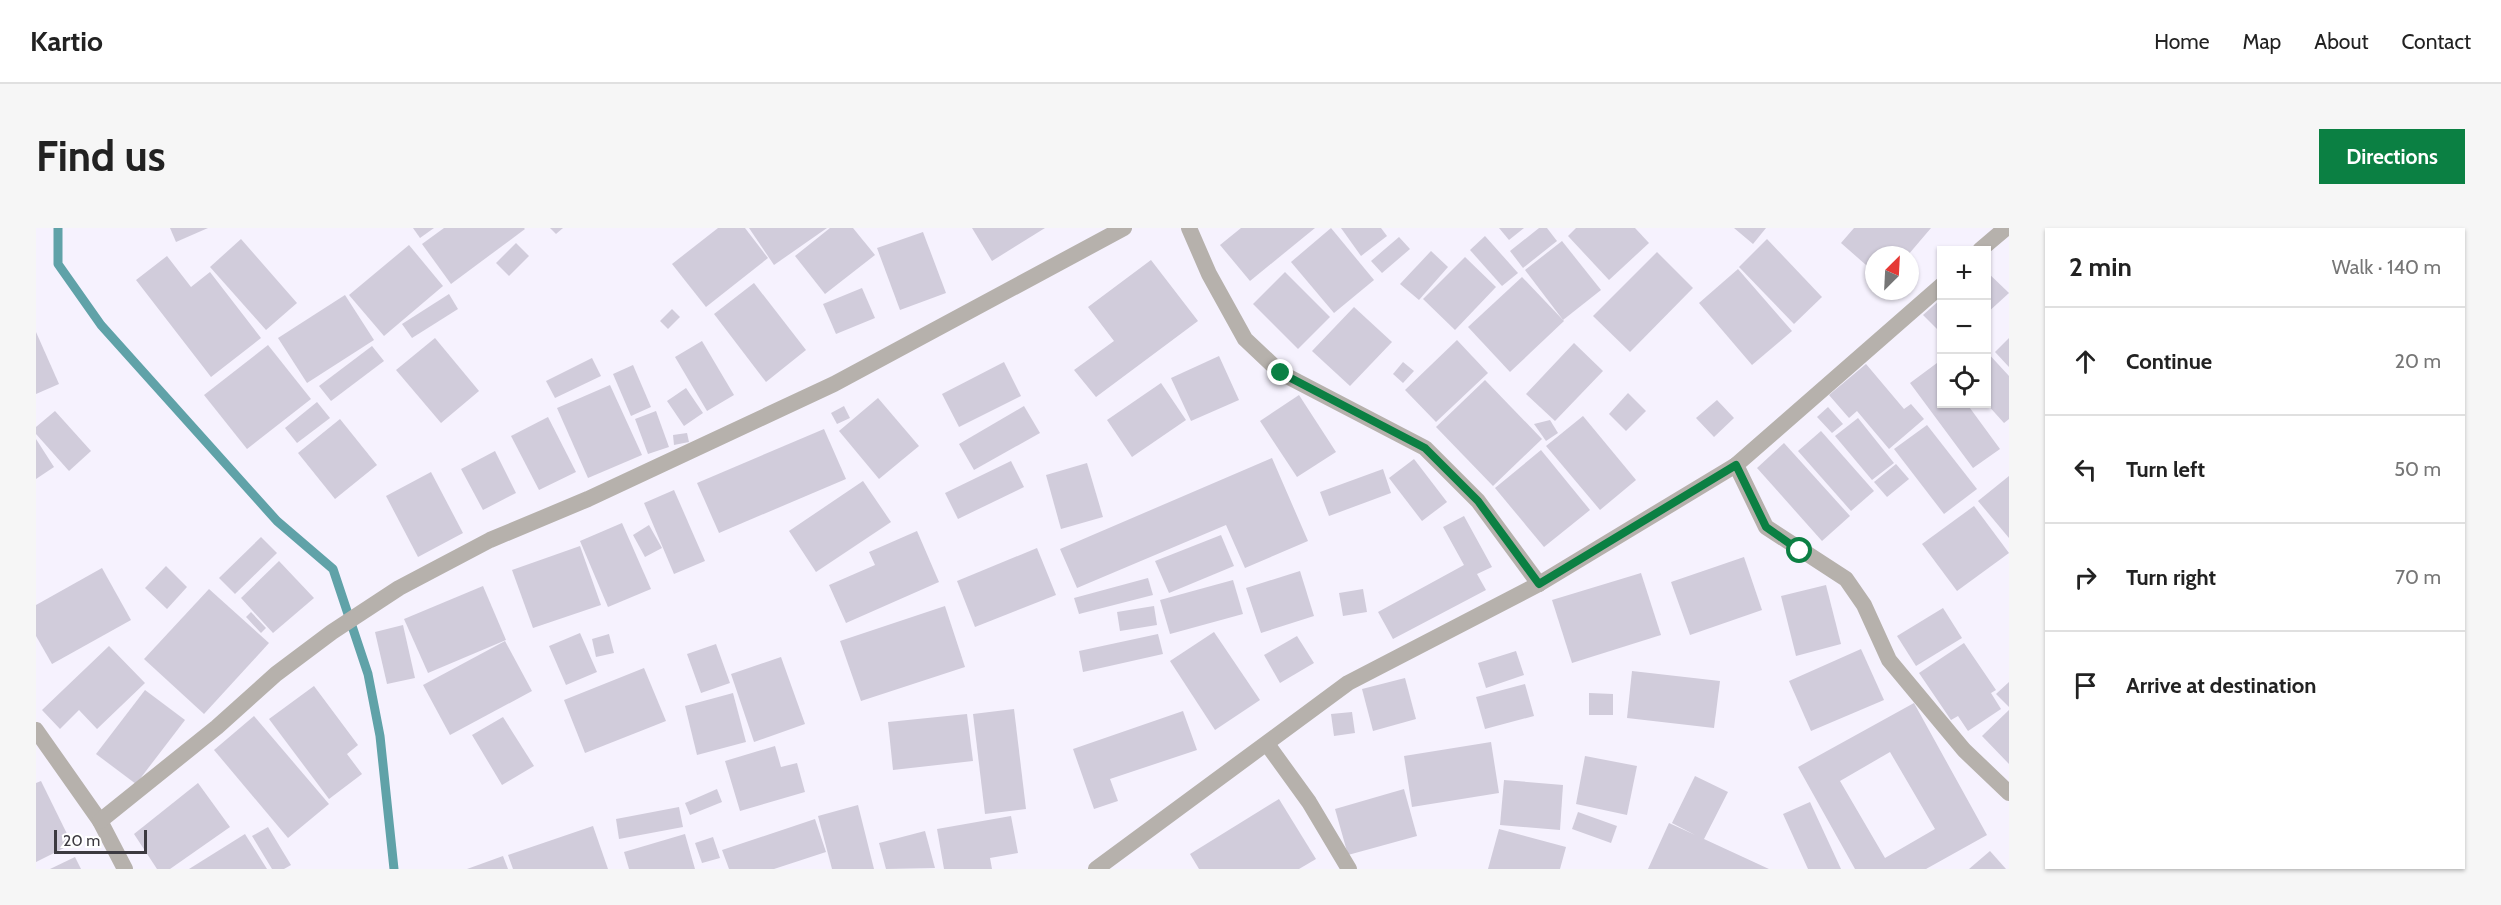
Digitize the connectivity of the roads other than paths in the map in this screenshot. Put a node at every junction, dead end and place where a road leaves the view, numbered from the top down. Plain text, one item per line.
1 (1124, 228) edge
2 (1189, 228) edge
3 (2006, 228) edge
4 (1985, 246) edge
5 (1937, 289) edge
6 (1736, 465) junction
7 (1539, 584) junction
8 (36, 730) edge
9 (1267, 744) junction
10 (2009, 793) edge
11 (100, 821) junction
12 (125, 869) edge
13 (1096, 869) edge
14 (1349, 869) edge

1 - 11 street
2 - 7 street
3 - 4 street
5 - 6 street
6 - 7 street
6 - 10 street
7 - 9 street
8 - 11 street
9 - 13 street
9 - 14 street
11 - 12 street

